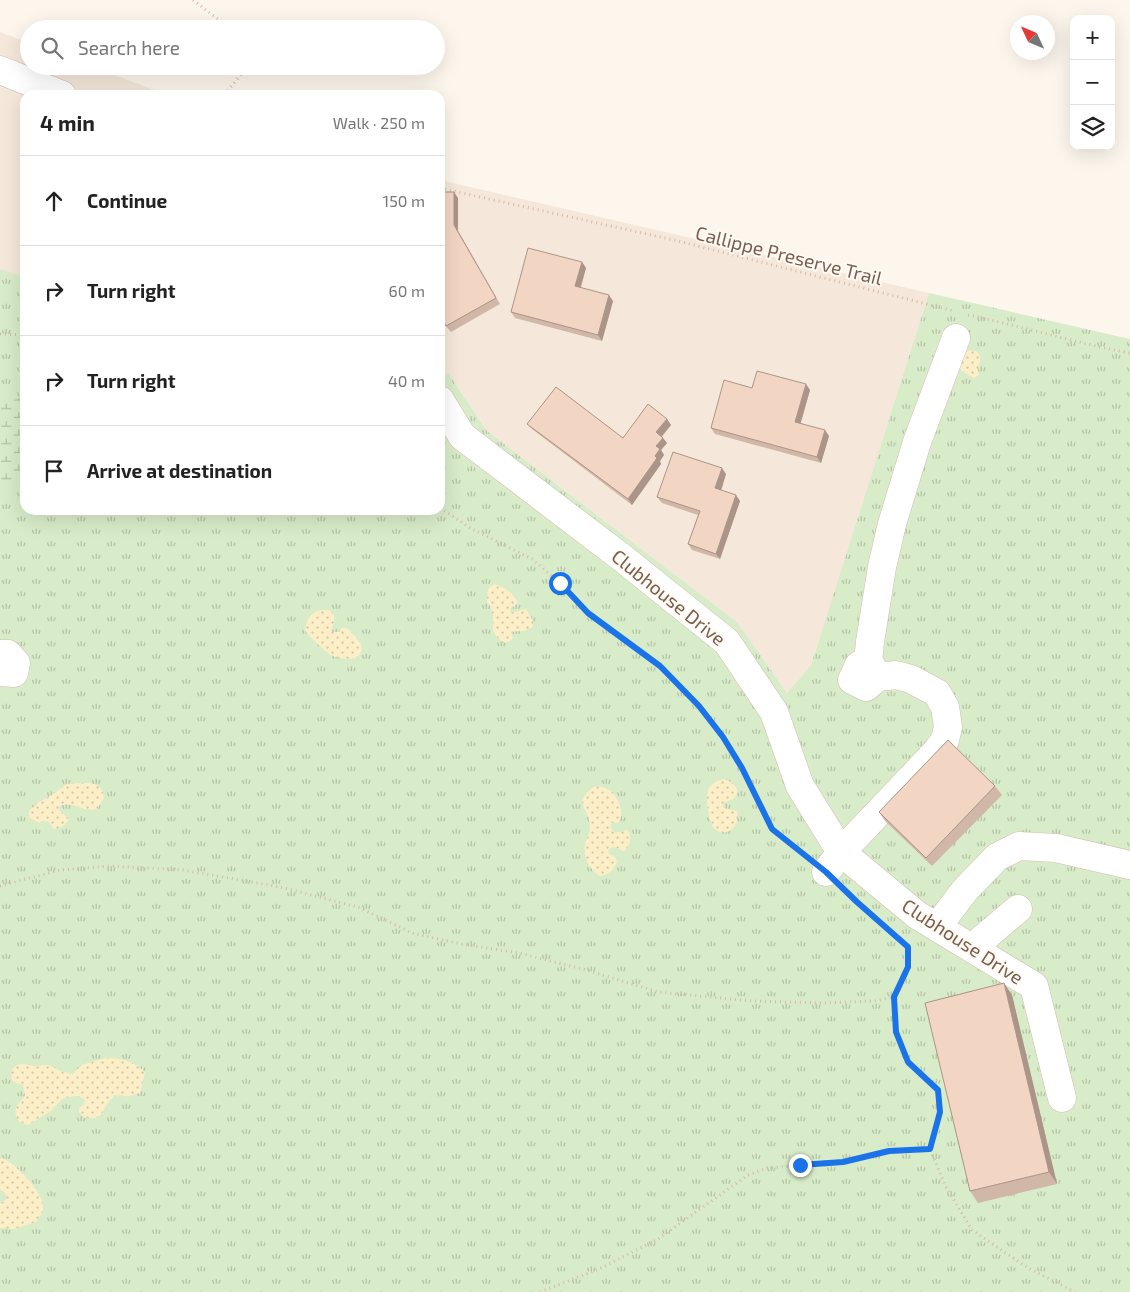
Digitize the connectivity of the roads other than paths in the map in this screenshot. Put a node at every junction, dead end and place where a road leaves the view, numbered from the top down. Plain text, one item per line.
1 (0, 70) edge
2 (50, 90) edge
3 (956, 338) dead end
4 (445, 408) edge
5 (0, 654) edge
6 (0, 672) edge
7 (834, 862) junction
8 (1130, 866) edge
9 (1018, 909) dead end
10 (937, 927) junction
11 (972, 948) junction
12 (1062, 1098) dead end

1 - 2 street
3 - 7 street
4 - 7 street, Clubhouse Drive
5 - 6 street
7 - 10 street, Clubhouse Drive
8 - 10 street
9 - 11 street
10 - 11 street, Clubhouse Drive
11 - 12 street, Clubhouse Drive

